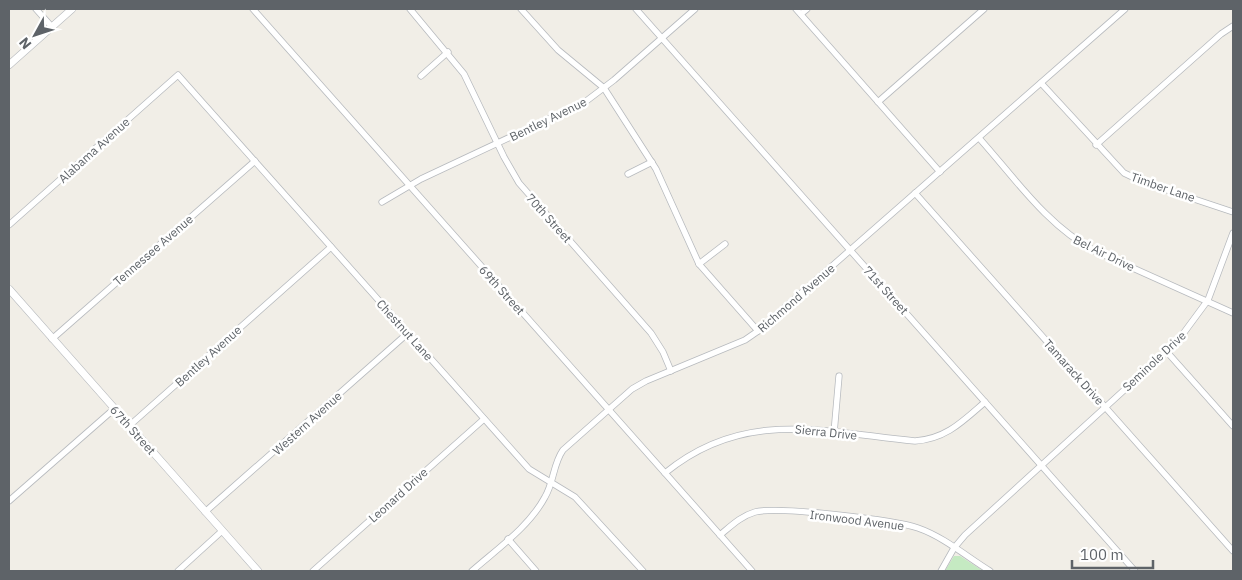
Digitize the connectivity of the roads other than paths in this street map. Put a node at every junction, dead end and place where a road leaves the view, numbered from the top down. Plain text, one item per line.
1 (36, 9) edge
2 (72, 9) edge
3 (253, 9) edge
4 (410, 9) edge
5 (521, 9) edge
6 (636, 9) edge
7 (695, 9) edge
8 (796, 9) edge
9 (807, 9) edge
10 (984, 9) edge
11 (1125, 9) edge
12 (801, 14) junction
13 (1233, 26) edge
14 (52, 27) junction
15 (662, 38) junction
16 (448, 52) junction
17 (9, 65) edge
18 (178, 74) joint
19 (421, 76) dead end
20 (1041, 83) junction
21 (604, 88) junction
22 (878, 102) junction
23 (979, 138) junction
24 (497, 144) junction
25 (1096, 145) junction
26 (255, 160) junction
27 (652, 162) junction
28 (940, 172) junction
29 (628, 174) dead end
30 (409, 185) junction
31 (915, 193) junction
32 (382, 202) dead end
33 (1233, 212) edge
34 (9, 225) edge
35 (1233, 233) edge
36 (724, 244) dead end
37 (331, 247) junction
38 (850, 250) junction
39 (699, 264) junction
40 (9, 289) edge
41 (1208, 300) junction
42 (1233, 313) edge
43 (758, 331) junction
44 (408, 333) junction
45 (52, 339) junction
46 (1167, 352) junction
47 (671, 371) junction
48 (839, 376) dead end
49 (985, 402) junction
50 (1105, 407) junction
51 (114, 409) junction
52 (608, 410) junction
53 (484, 419) junction
54 (129, 426) junction
55 (1233, 426) edge
56 (834, 433) junction
57 (1041, 465) junction
58 (665, 473) junction
59 (552, 481) junction
60 (9, 501) edge
61 (206, 512) junction
62 (222, 531) junction
63 (720, 535) junction
64 (508, 539) junction
65 (954, 548) junction
66 (1233, 551) edge
67 (178, 571) edge
68 (258, 571) edge
69 (313, 571) edge
70 (472, 571) edge
71 (536, 571) edge
72 (643, 571) edge
73 (752, 571) edge
74 (941, 571) edge
75 (990, 571) edge
76 (1135, 571) edge

1 - 14 street
2 - 14 street
3 - 30 street, 69th Street
4 - 16 street, 70th Street
5 - 21 street
6 - 15 street, 71st Street
7 - 15 street, Bentley Avenue
8 - 12 street
9 - 12 street
10 - 22 street
11 - 20 street, Richmond Avenue
12 - 22 street
13 - 25 street
14 - 17 street
15 - 21 street, Bentley Avenue
15 - 38 street, 71st Street
16 - 19 street
16 - 24 street, 70th Street
18 - 26 street, Chestnut Lane
18 - 34 street, Alabama Avenue
20 - 23 street, Richmond Avenue
20 - 25 street, Timber Lane
21 - 24 street, Bentley Avenue
21 - 27 street
22 - 28 street
23 - 28 street, Richmond Avenue
23 - 41 street, Bel Air Drive
24 - 30 street, Bentley Avenue
24 - 47 street, 70th Street
25 - 33 street, Timber Lane
26 - 37 street, Chestnut Lane
26 - 45 street, Tennessee Avenue
27 - 29 street
27 - 39 street
28 - 31 street, Richmond Avenue
30 - 32 street, Bentley Avenue
30 - 52 street, 69th Street
31 - 38 street, Richmond Avenue
31 - 50 street, Tamarack Drive
35 - 41 street, Seminole Drive
36 - 39 street
37 - 44 street, Chestnut Lane
37 - 54 street, Bentley Avenue
38 - 43 street, Richmond Avenue
38 - 49 street, 71st Street
39 - 43 street
40 - 45 street, 67th Street
41 - 42 street, Bel Air Drive
41 - 46 street, Seminole Drive
43 - 47 street, Richmond Avenue
44 - 53 street, Chestnut Lane
44 - 61 street, Western Avenue
45 - 51 street, 67th Street
46 - 50 street, Seminole Drive
46 - 55 street
47 - 52 street, Richmond Avenue
48 - 56 street
49 - 56 street, Sierra Drive
49 - 57 street, 71st Street
50 - 57 street, Seminole Drive
50 - 66 street, Tamarack Drive
51 - 54 street, 67th Street
51 - 60 street
52 - 58 street, 69th Street
52 - 59 street, Richmond Avenue
53 - 59 street, Chestnut Lane
53 - 69 street, Leonard Drive
54 - 61 street, 67th Street
56 - 58 street, Sierra Drive
57 - 65 street, Seminole Drive
57 - 76 street, 71st Street
58 - 63 street, 69th Street
59 - 64 street, Richmond Avenue
59 - 72 street, Chestnut Lane
61 - 62 street, 67th Street
62 - 67 street
62 - 68 street, 67th Street
63 - 65 street, Ironwood Avenue
63 - 73 street, 69th Street
64 - 70 street, Richmond Avenue
64 - 71 street
65 - 74 street, Seminole Drive
65 - 75 street, Ironwood Avenue

